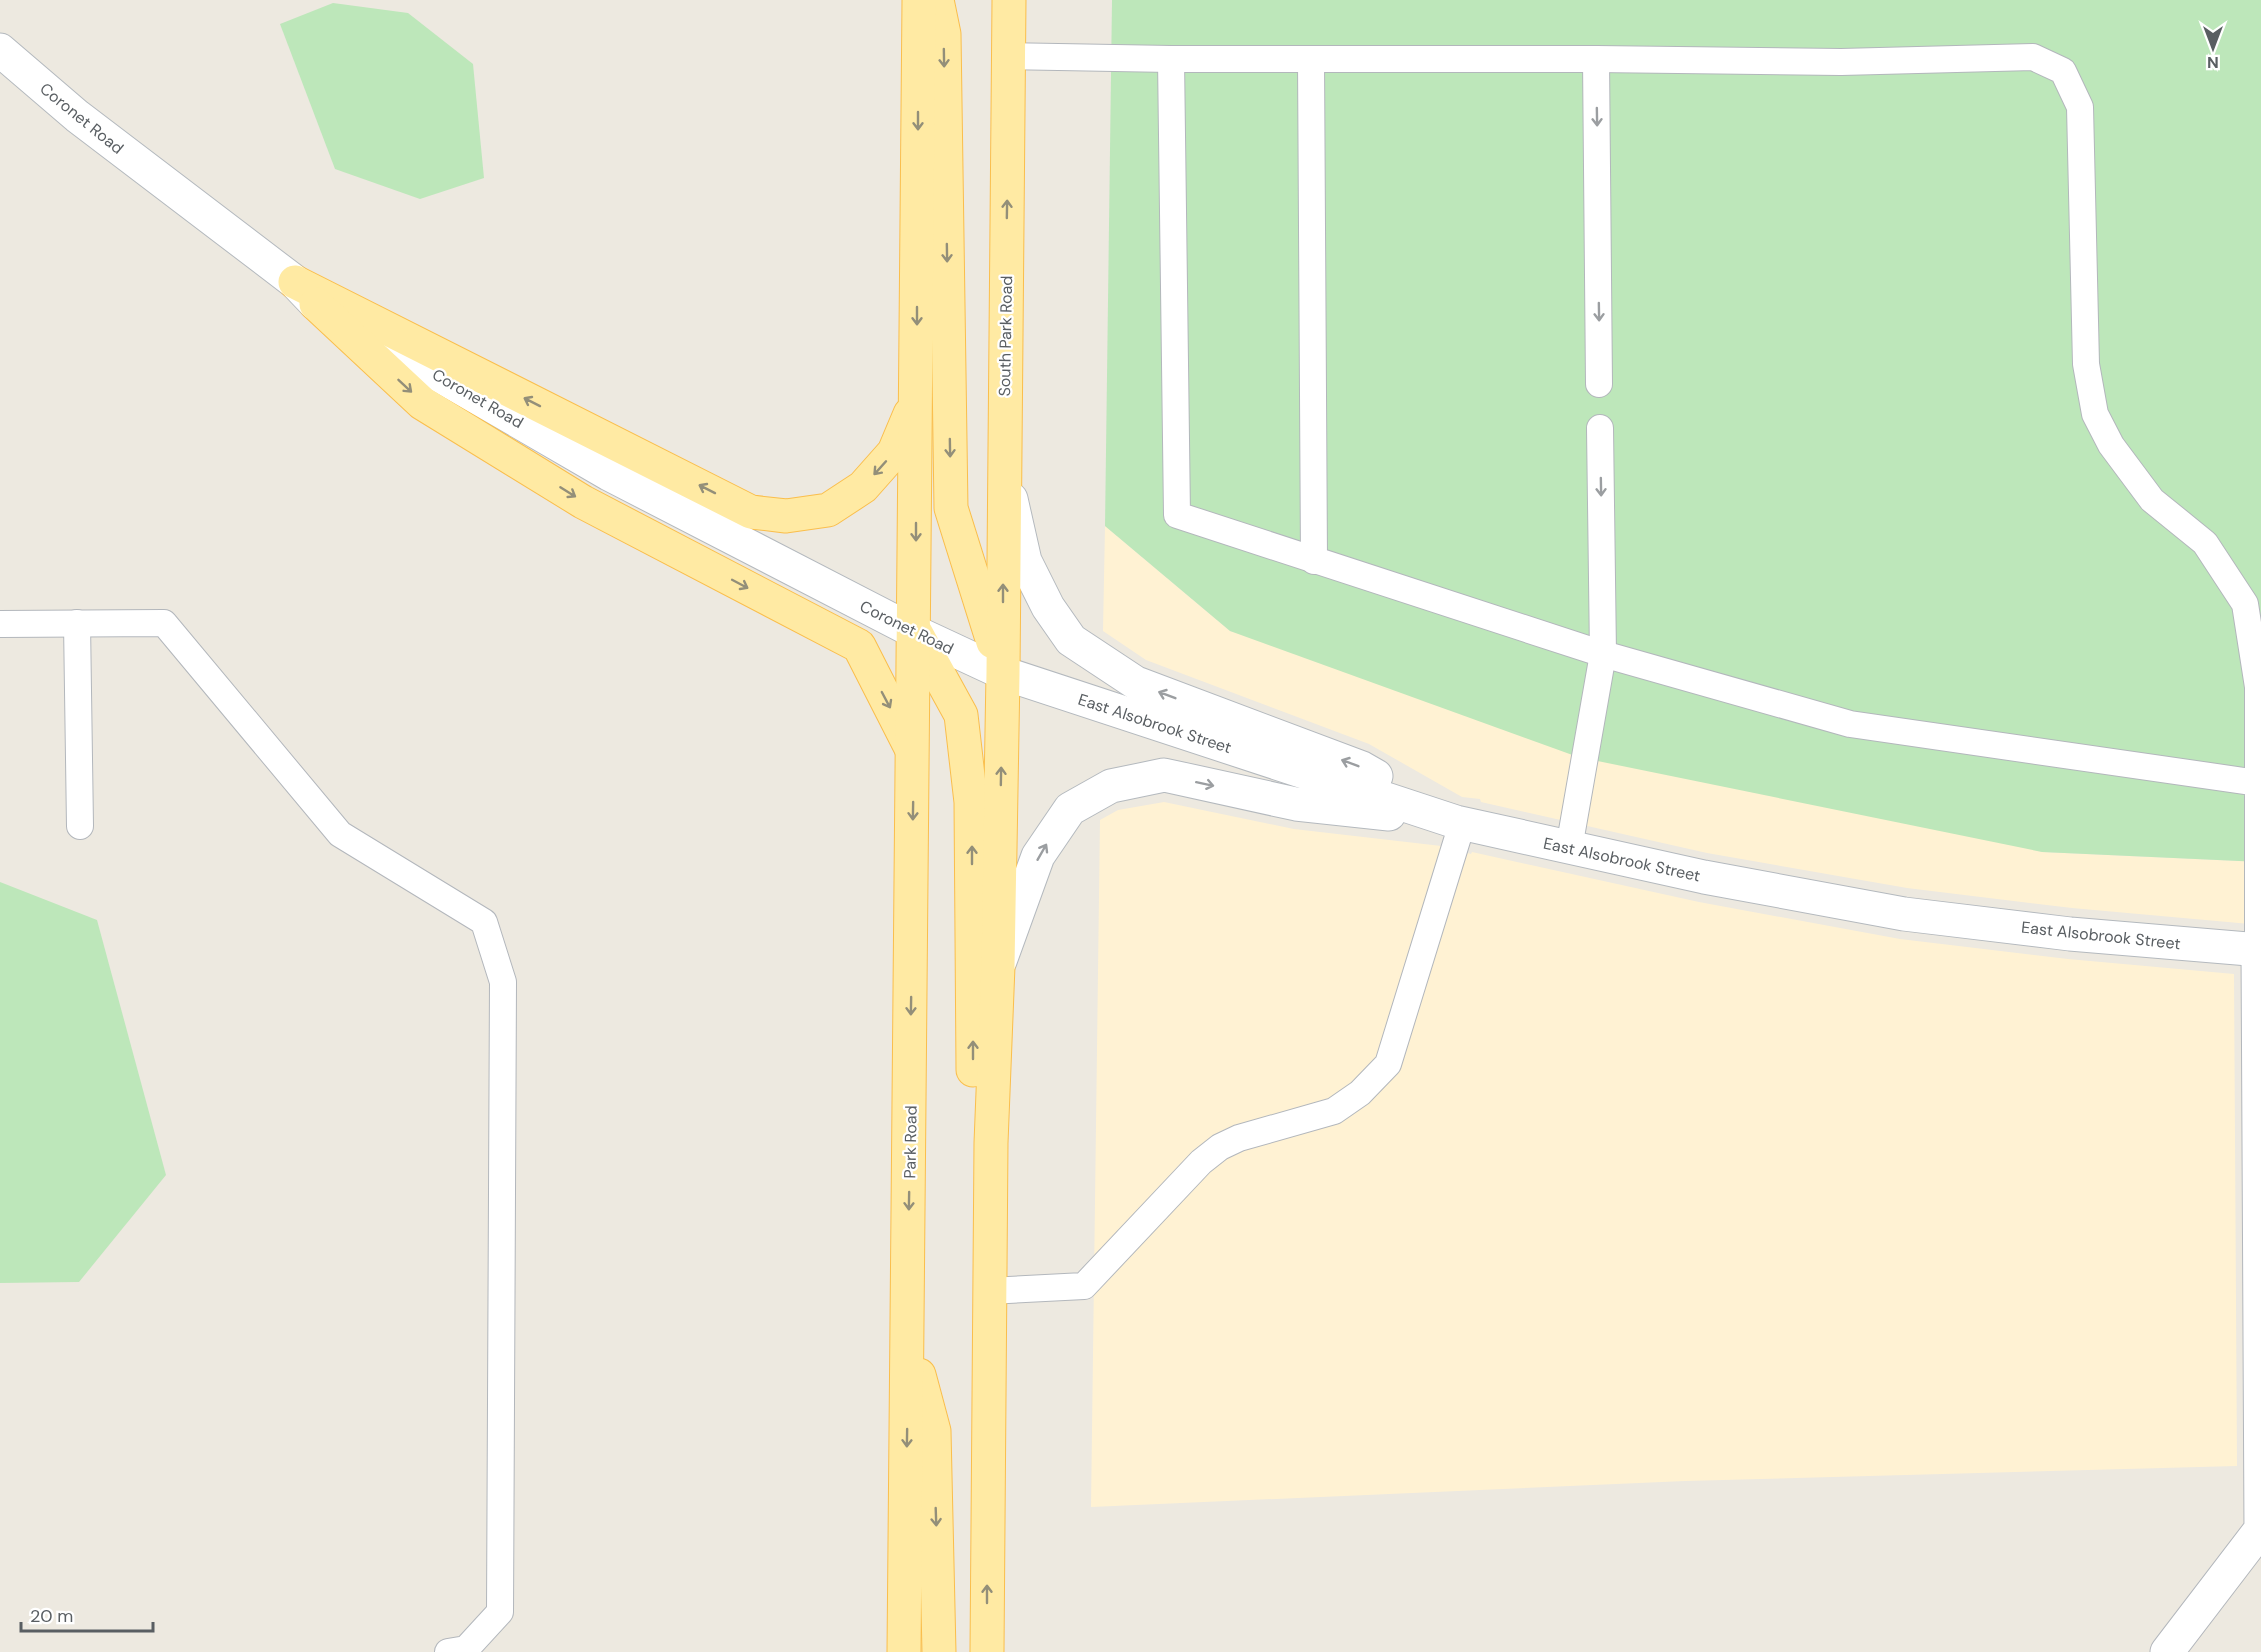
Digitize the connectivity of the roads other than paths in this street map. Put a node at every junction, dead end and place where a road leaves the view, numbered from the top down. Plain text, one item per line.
1 (919, 0) edge
2 (937, 0) edge
3 (1009, 0) edge
4 (0, 50) edge
5 (1008, 56) junction
6 (1171, 59) junction
7 (1596, 59) junction
8 (1311, 60) junction
9 (305, 293) junction
10 (1599, 384) dead end
11 (916, 398) junction
12 (1600, 428) dead end
13 (1004, 471) junction
14 (1314, 561) junction
15 (76, 623) junction
16 (0, 624) edge
17 (915, 632) junction
18 (1603, 654) junction
19 (1003, 673) junction
20 (914, 752) junction
21 (2258, 783) junction
22 (1459, 823) junction
23 (80, 826) dead end
24 (1569, 848) junction
25 (2259, 950) edge
26 (998, 966) junction
27 (989, 1291) junction
28 (908, 1336) junction
29 (989, 1422) junction
30 (448, 1652) edge
31 (904, 1652) edge
32 (939, 1652) edge
33 (987, 1652) edge
34 (2167, 1652) edge

1 -> 11 main road
2 -> 19 main road
3 - 5 main road, South Park Road
4 - 9 street, Coronet Road
5 - 6 lane
13 -> 5 main road, South Park Road
6 - 8 lane
6 - 14 lane
7 - 8 lane
7 -> 10 lane
7 - 21 lane
8 - 14 lane
11 -> 9 main road
9 - 17 street, Coronet Road
9 -> 20 main road
11 -> 17 main road
12 -> 18 lane
19 -> 13 main road, South Park Road
22 -> 13 street
14 - 18 lane
15 - 16 lane
15 - 23 lane
15 - 30 lane
17 - 19 street, Coronet Road
17 - 20 main road, Park Road
29 -> 17 main road
18 - 21 lane
18 - 24 lane
19 - 22 street, East Alsobrook Street
26 -> 19 main road
20 -> 28 main road, Park Road
21 - 25 lane
22 - 24 street, East Alsobrook Street
26 -> 22 street
22 - 27 lane
24 - 25 street, East Alsobrook Street
25 - 34 street
26 - 27 main road
27 - 29 main road
28 -> 31 main road, Park Road
28 -> 32 main road
33 -> 29 main road

